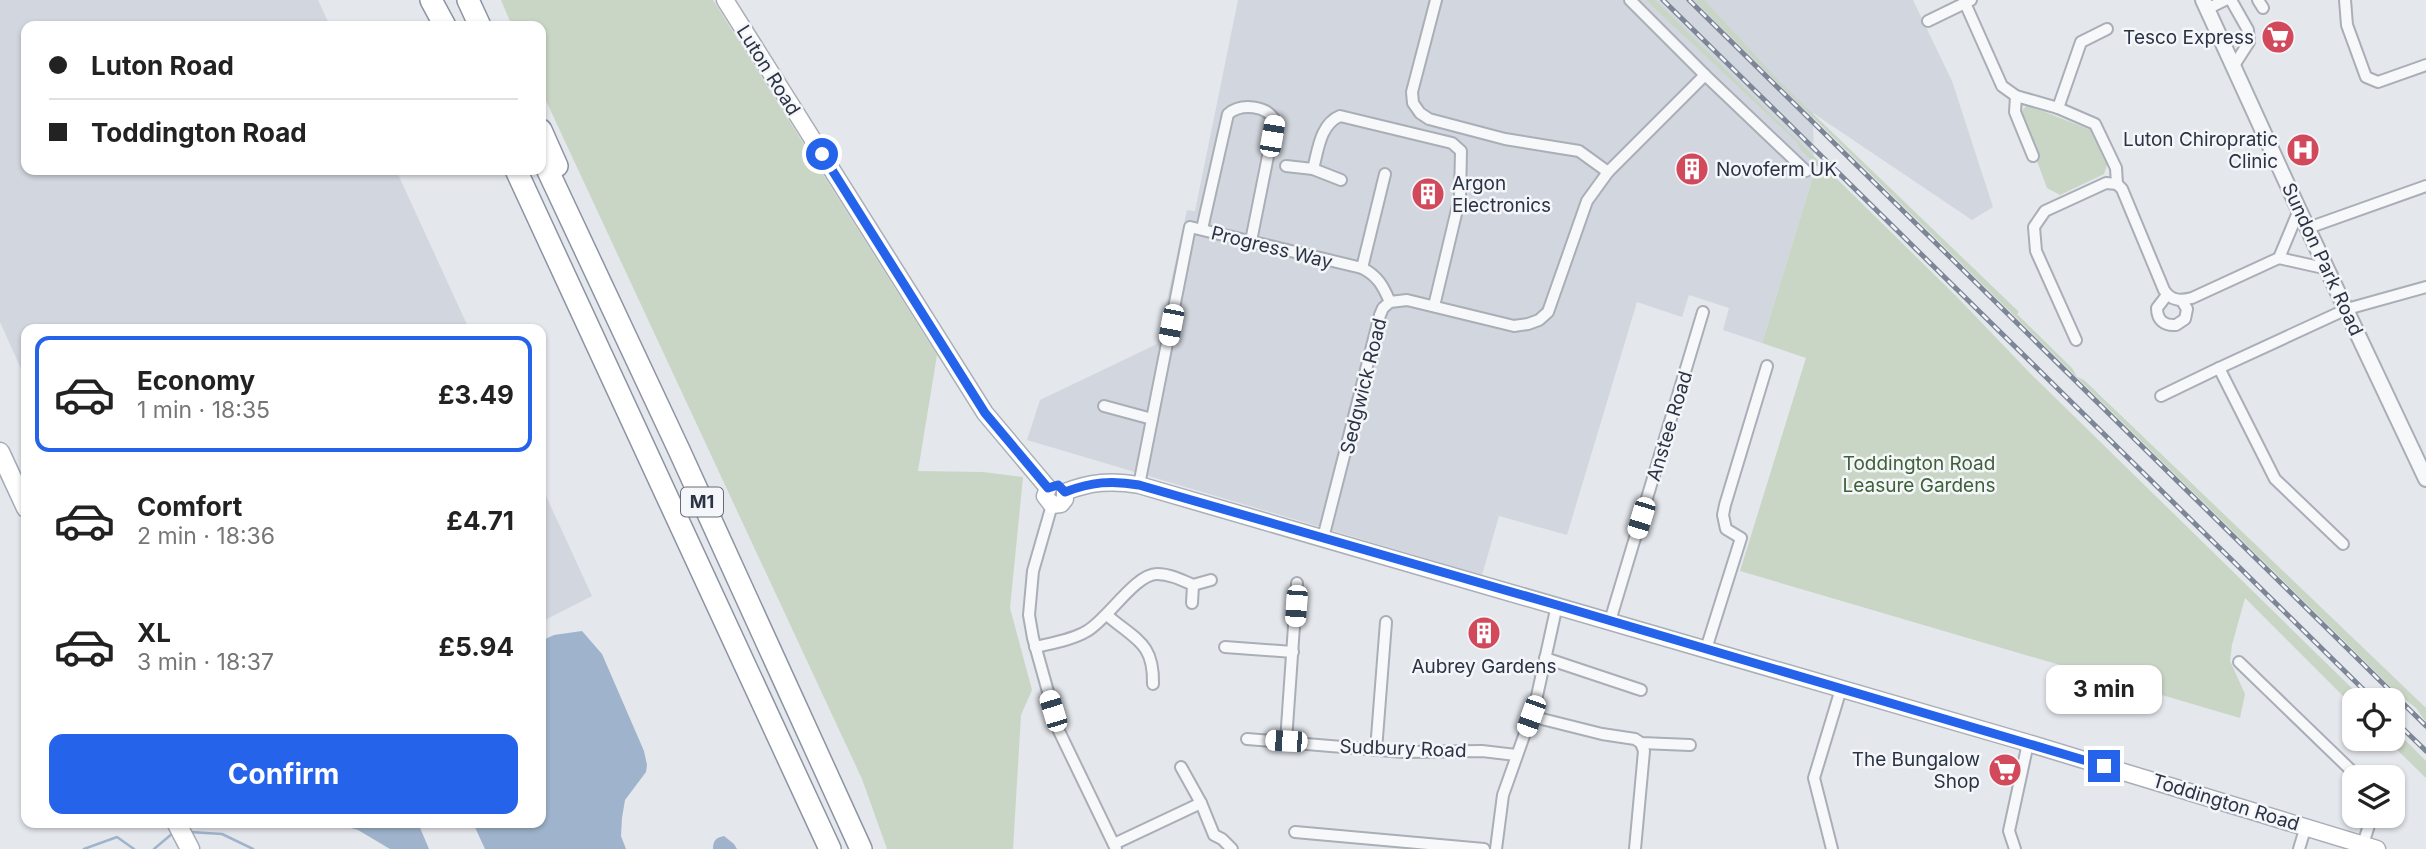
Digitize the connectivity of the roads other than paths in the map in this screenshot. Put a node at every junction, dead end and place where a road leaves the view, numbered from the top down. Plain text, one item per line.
1 (430, 0) edge
2 (437, 0) edge
3 (468, 0) edge
4 (482, 0) edge
5 (724, 0) edge
6 (1436, 0) edge
7 (1630, 0) edge
8 (2225, 0) edge
9 (2231, 0) edge
10 (2345, 0) edge
11 (1968, 1) edge
12 (2205, 5) edge
13 (444, 21) edge
14 (445, 21) edge
15 (478, 21) edge
16 (492, 21) edge
17 (1928, 21) dead end
18 (2107, 29) dead end
19 (2426, 65) edge
20 (2233, 66) junction
21 (1705, 75) junction
22 (2016, 96) junction
23 (2058, 108) junction
24 (546, 141) edge
25 (2033, 156) dead end
26 (1286, 166) dead end
27 (546, 167) edge
28 (1313, 169) junction
29 (1608, 172) junction
30 (1806, 172) dead end
31 (1385, 174) dead end
32 (518, 175) edge
33 (1341, 180) dead end
34 (2117, 184) junction
35 (2426, 186) edge
36 (2299, 210) junction
37 (2308, 228) junction
38 (1202, 229) junction
39 (1251, 242) junction
40 (2278, 258) junction
41 (1362, 268) junction
42 (2328, 269) junction
43 (2426, 287) edge
44 (2167, 295) junction
45 (2182, 301) junction
46 (1390, 302) junction
47 (1434, 306) junction
48 (2347, 309) junction
49 (1703, 313) dead end
50 (2076, 340) dead end
51 (1767, 366) dead end
52 (2219, 368) junction
53 (2161, 396) dead end
54 (1104, 406) dead end
55 (1152, 419) junction
56 (679, 450) junction
57 (0, 452) edge
58 (2426, 479) edge
59 (1139, 485) junction
60 (1048, 488) junction
61 (1065, 492) junction
62 (21, 497) edge
63 (1052, 505) junction
64 (1323, 538) junction
65 (2343, 544) dead end
66 (1211, 580) dead end
67 (1297, 583) dead end
68 (1194, 585) junction
69 (1192, 603) dead end
70 (1557, 605) junction
71 (1108, 616) junction
72 (1610, 621) junction
73 (1386, 622) dead end
74 (1035, 647) junction
75 (1225, 647) dead end
76 (1706, 649) junction
77 (1293, 652) junction
78 (1545, 658) junction
79 (2239, 662) dead end
80 (1153, 684) dead end
81 (1841, 689) junction
82 (1641, 690) dead end
83 (1531, 716) junction
84 (1247, 739) dead end
85 (1286, 741) junction
86 (1641, 743) junction
87 (2028, 743) junction
88 (1690, 745) dead end
89 (1376, 750) junction
90 (1516, 755) junction
91 (2346, 765) edge
92 (1181, 766) dead end
93 (1201, 803) junction
94 (2306, 826) junction
95 (179, 828) edge
96 (2371, 828) edge
97 (1295, 832) dead end
98 (1115, 847) edge
99 (2370, 847) edge
100 (190, 849) edge
101 (830, 849) edge
102 (861, 849) edge
103 (1232, 849) edge
104 (1484, 849) edge
105 (1496, 849) edge
106 (1635, 849) edge
107 (1832, 849) edge
108 (2015, 849) edge
109 (2299, 849) edge

1 - 13 highway
2 - 14 highway
3 - 15 highway
4 - 16 highway
5 - 60 main road, Luton Road
6 - 29 street
7 - 21 street
8 - 12 street
9 - 20 street
10 - 19 street
11 - 17 street
11 - 22 street
12 - 20 street, Sundon Park Road
18 - 23 street
20 - 36 street, Sundon Park Road
21 - 29 street, Sedgwick Road
21 - 30 street
22 - 23 street
22 - 25 street
23 - 34 street
24 - 56 highway
26 - 28 street
27 - 56 highway, M1
28 - 33 street
28 - 47 street
29 - 47 street, Sedgwick Road
31 - 41 street
32 - 101 highway, M1
34 - 44 street
34 - 50 street
35 - 37 street
36 - 37 street, Sundon Park Road
36 - 40 street
37 - 42 street, Sundon Park Road
38 - 39 street, Progress Way
38 - 39 street
38 - 55 street, Progress Way
39 - 41 street, Progress Way
40 - 42 street
40 - 45 street
41 - 46 street
42 - 48 street, Sundon Park Road
43 - 48 street
44 - 45 street
44 - 45 street
46 - 47 street, Sedgwick Road
46 - 64 street, Sedgwick Road
48 - 52 street
48 - 58 street, Sundon Park Road
49 - 72 street, Anstee Road
51 - 76 street
52 - 53 street
52 - 65 street
54 - 55 street
55 - 59 street, Progress Way
56 - 102 highway, M1
57 - 62 main road
59 - 61 main road, Toddington Road
59 - 64 main road, Toddington Road
60 - 61 main road
60 - 63 main road
61 - 63 main road
63 - 74 street
64 - 70 main road, Toddington Road
66 - 68 street
67 - 77 street
68 - 69 street
68 - 71 street
70 - 72 main road, Toddington Road
70 - 78 street
71 - 74 street
71 - 80 street
72 - 76 main road, Toddington Road
73 - 89 street
74 - 98 street
75 - 77 street
76 - 81 main road, Toddington Road
77 - 85 street
78 - 82 street
78 - 83 street
79 - 91 street
81 - 87 main road, Toddington Road
81 - 107 street
83 - 86 street
83 - 90 street
84 - 85 street, Sudbury Road
85 - 89 street, Sudbury Road
86 - 88 street
86 - 106 street
87 - 94 main road, Toddington Road
87 - 108 street
89 - 90 street, Sudbury Road
90 - 105 street
92 - 93 street
93 - 98 street
93 - 103 street
94 - 99 main road, Toddington Road
94 - 109 street
95 - 100 main road
96 - 99 street
97 - 104 street

